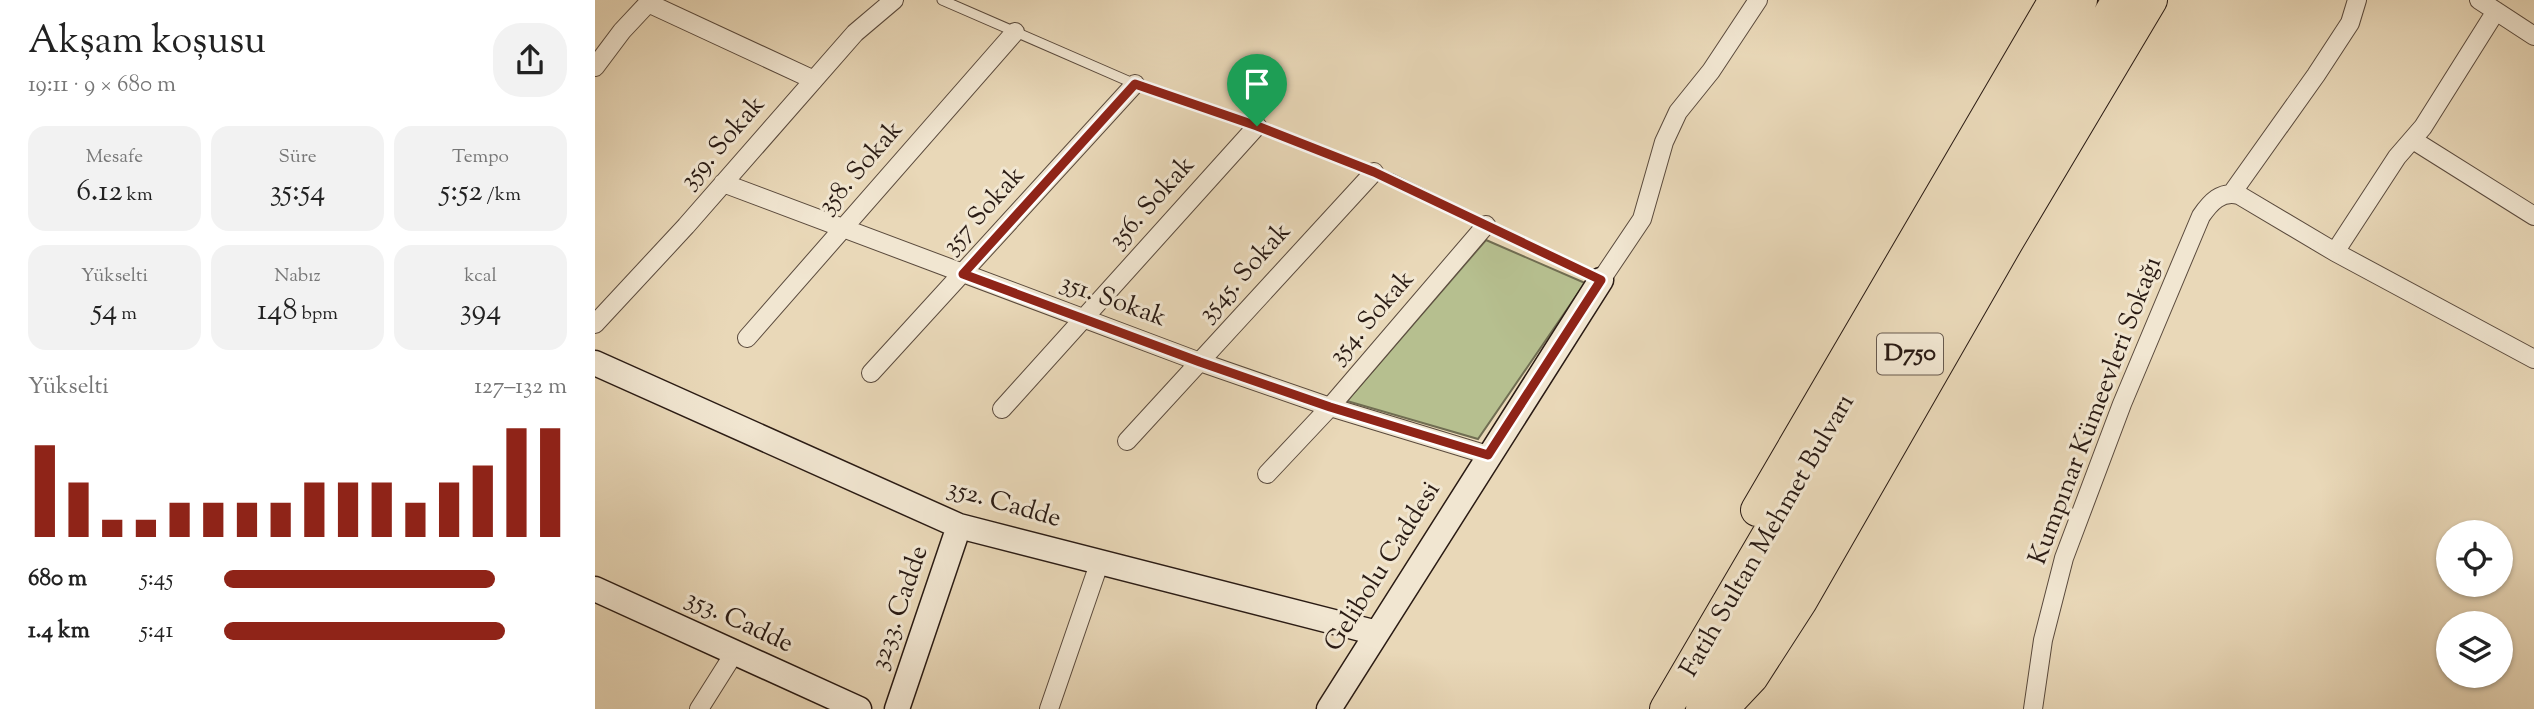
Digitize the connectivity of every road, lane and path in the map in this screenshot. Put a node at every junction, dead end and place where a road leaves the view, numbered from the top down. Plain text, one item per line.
1 (894, 0) edge
2 (942, 0) edge
3 (1758, 0) edge
4 (2055, 0) edge
5 (2081, 0) edge
6 (2118, 0) edge
7 (2151, 0) edge
8 (2357, 0) edge
9 (650, 2) edge
10 (2485, 3) edge
11 (1014, 32) junction
12 (2534, 36) edge
13 (595, 67) edge
14 (814, 80) junction
15 (1135, 84) junction
16 (1257, 126) junction
17 (2413, 140) junction
18 (1374, 172) junction
19 (723, 183) junction
20 (2232, 193) junction
21 (2534, 216) edge
22 (1486, 225) junction
23 (843, 229) junction
24 (2335, 252) junction
25 (963, 274) junction
26 (1601, 280) junction
27 (1084, 318) junction
28 (595, 324) edge
29 (747, 338) dead end
30 (2534, 359) edge
31 (1200, 362) junction
32 (595, 363) edge
33 (871, 373) dead end
34 (1330, 407) junction
35 (1002, 409) dead end
36 (1127, 442) dead end
37 (1488, 455) junction
38 (1267, 474) dead end
39 (959, 526) junction
40 (1100, 561) junction
41 (595, 589) edge
42 (1377, 633) junction
43 (735, 652) junction
44 (856, 708) edge
45 (699, 709) edge
46 (897, 709) edge
47 (1049, 709) edge
48 (1329, 709) edge
49 (1659, 709) edge
50 (1666, 709) edge
51 (1702, 709) edge
52 (1722, 709) edge
53 (2033, 709) edge

1 - 14 street, 359. Sokak
2 - 11 lane
3 - 26 street
4 - 49 highway
5 - 50 highway, Fatih Sultan Mehmet Bulvarı / D750
6 - 51 highway, Fatih Sultan Mehmet Bulvarı / D750
7 - 52 highway
8 - 20 street, Kumpınar Kümeevleri Sokağı
9 - 13 street
9 - 14 street
10 - 12 street
10 - 17 street
11 - 15 lane
11 - 23 street, 358. Sokak
14 - 19 street, 359. Sokak
15 - 16 lane
15 - 25 street, 357 Sokak
16 - 18 lane
16 - 27 street, 356. Sokak
17 - 21 street
17 - 24 street
18 - 22 lane
18 - 31 street, 3545. Sokak
19 - 23 street, 351. Sokak
19 - 28 street, 359. Sokak
20 - 24 street
20 - 53 street, Kumpınar Kümeevleri Sokağı
22 - 26 lane
22 - 34 street, 354. Sokak
23 - 25 street, 351. Sokak
23 - 29 street, 358. Sokak
24 - 30 street
25 - 27 street, 351. Sokak
25 - 33 street, 357 Sokak
26 - 37 street, Gelibolu Caddesi
27 - 31 street, 351. Sokak
27 - 35 street, 356. Sokak
31 - 34 street, 351. Sokak
31 - 36 street, 3545. Sokak
32 - 39 street, 352. Cadde
34 - 37 street, 351. Sokak
34 - 38 street, 354. Sokak
37 - 42 street, Gelibolu Caddesi
39 - 40 street, 352. Cadde
39 - 46 street, 3233. Cadde
40 - 42 street, 352. Cadde
40 - 47 street
41 - 43 street, 353. Cadde
42 - 48 street, Gelibolu Caddesi
43 - 44 street, 353. Cadde
43 - 45 street

